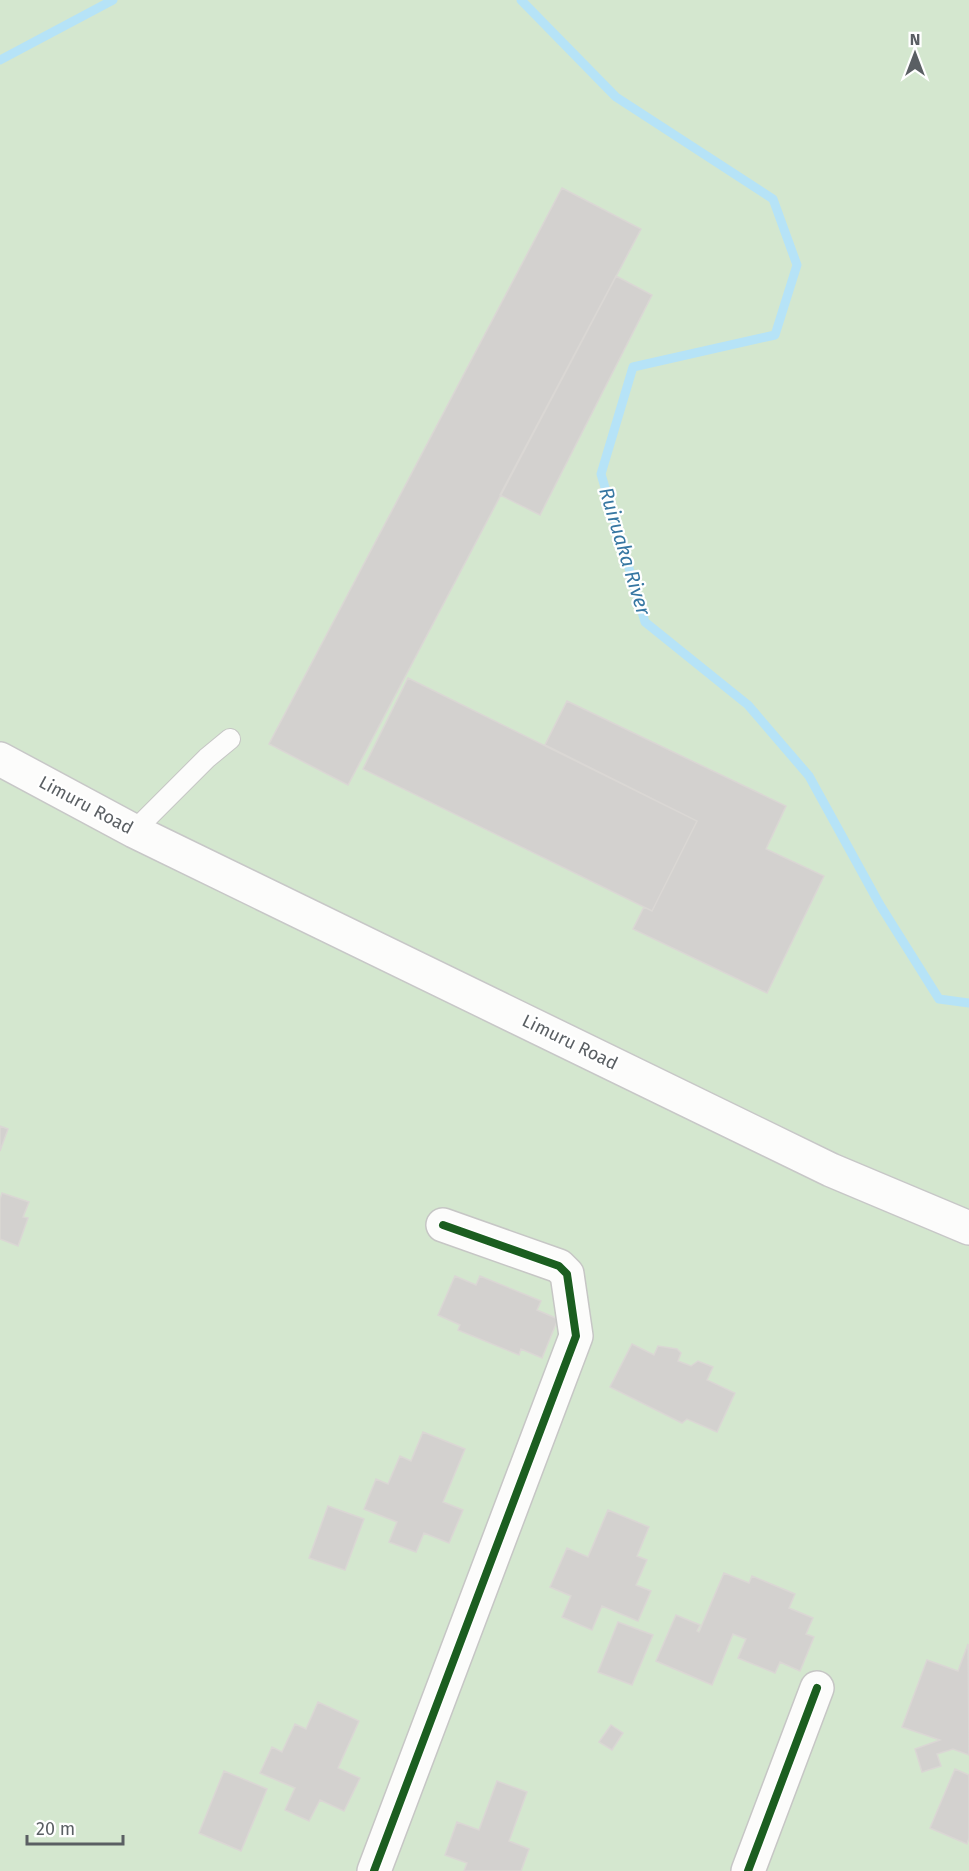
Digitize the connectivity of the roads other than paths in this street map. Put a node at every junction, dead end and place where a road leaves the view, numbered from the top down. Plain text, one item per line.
1 (230, 739) dead end
2 (0, 759) edge
3 (0, 784) edge
4 (134, 831) junction
5 (174, 849) junction
6 (443, 1225) dead end
7 (969, 1228) edge
8 (817, 1688) dead end
9 (374, 1871) edge
10 (748, 1871) edge

1 - 4 lane
2 - 4 main road, Limuru Road
3 - 5 main road, Limuru Road
4 - 5 main road, Limuru Road
5 - 7 main road, Limuru Road
6 - 9 main road
8 - 10 main road

